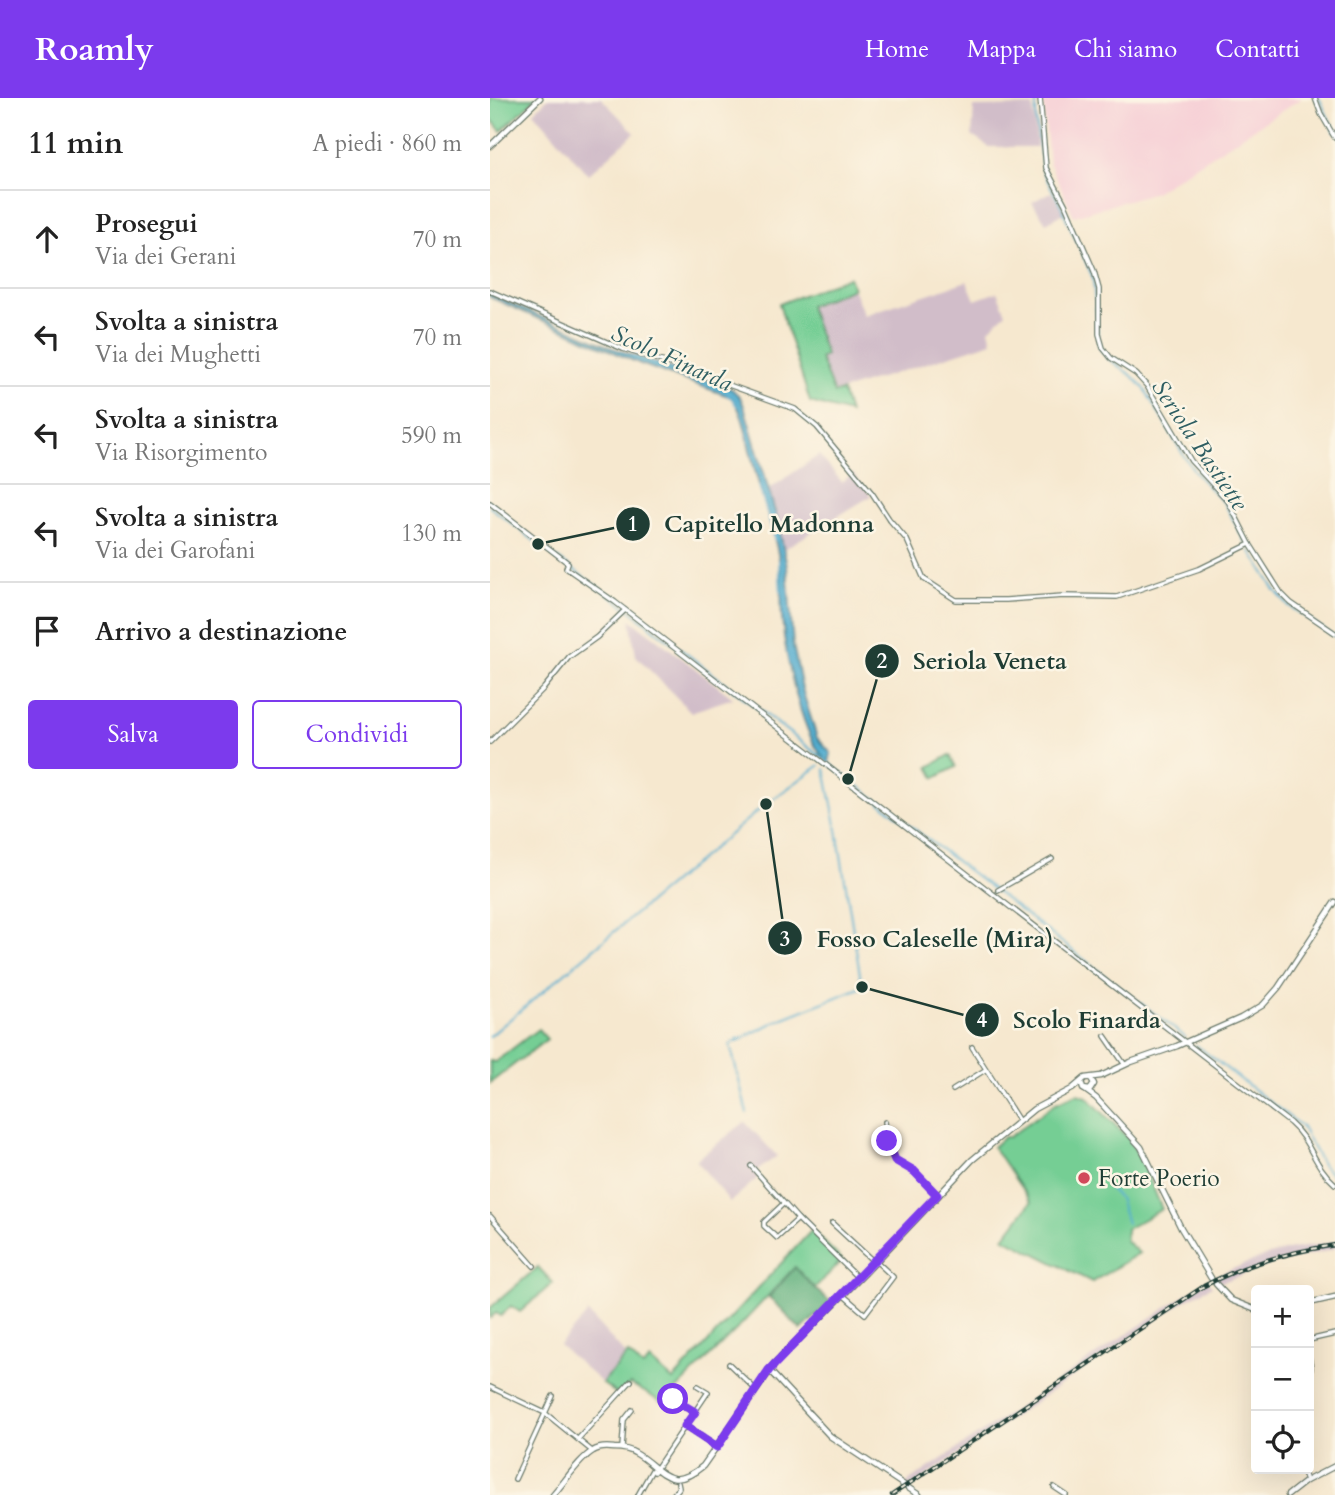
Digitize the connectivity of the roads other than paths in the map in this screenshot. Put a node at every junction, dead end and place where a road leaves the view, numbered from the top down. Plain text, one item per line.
1 (540, 98) edge
2 (1040, 98) edge
3 (1315, 98) edge
4 (1335, 138) edge
5 (490, 146) edge
6 (490, 291) edge
7 (490, 503) edge
8 (1250, 544) junction
9 (625, 610) junction
10 (1335, 633) edge
11 (490, 742) edge
12 (1052, 859) dead end
13 (998, 890) dead end
14 (1335, 902) edge
15 (1105, 1036) dead end
16 (1185, 1043) junction
17 (972, 1047) dead end
18 (1125, 1065) junction
19 (985, 1070) junction
20 (1101, 1076) junction
21 (1090, 1078) junction
22 (1081, 1081) junction
23 (1093, 1085) junction
24 (1072, 1089) junction
25 (953, 1090) dead end
26 (1084, 1090) junction
27 (1096, 1098) junction
28 (1019, 1121) junction
29 (885, 1122) dead end
30 (751, 1166) dead end
31 (1335, 1184) edge
32 (937, 1195) junction
33 (783, 1203) junction
34 (490, 1216) edge
35 (798, 1219) junction
36 (832, 1223) dead end
37 (875, 1262) junction
38 (534, 1266) dead end
39 (1211, 1278) dead end
40 (859, 1279) junction
41 (1216, 1284) dead end
42 (843, 1295) junction
43 (1335, 1297) edge
44 (1314, 1302) edge
45 (1251, 1308) edge
46 (1335, 1334) edge
47 (1314, 1339) edge
48 (729, 1364) dead end
49 (769, 1370) junction
50 (631, 1381) dead end
51 (698, 1386) dead end
52 (490, 1387) edge
53 (755, 1389) junction
54 (553, 1396) dead end
55 (673, 1399) dead end
56 (632, 1410) dead end
57 (695, 1412) junction
58 (545, 1413) junction
59 (685, 1426) junction
60 (578, 1439) junction
61 (717, 1447) junction
62 (622, 1448) junction
63 (592, 1451) junction
64 (1335, 1466) edge
65 (653, 1471) junction
66 (1304, 1474) edge
67 (515, 1479) dead end
68 (1306, 1481) junction
69 (678, 1483) junction
70 (1054, 1487) dead end
71 (553, 1495) edge
72 (638, 1495) edge
73 (673, 1495) edge
74 (919, 1495) edge
75 (1066, 1495) edge
76 (1288, 1495) edge

1 - 5 street
2 - 8 street
3 - 4 street
6 - 8 street
7 - 9 street
8 - 10 street
9 - 11 street
9 - 16 street
12 - 13 street
14 - 16 street
15 - 18 street
16 - 18 street
16 - 31 street
17 - 19 street
18 - 20 street
19 - 25 street
19 - 28 street
20 - 21 street
20 - 23 street
21 - 22 street
21 - 23 street
22 - 24 street
22 - 26 street
23 - 26 street
23 - 27 street
24 - 26 street
24 - 28 street
26 - 27 street
27 - 39 street
28 - 32 street
29 - 32 street
30 - 33 street
32 - 37 street
33 - 35 street
33 - 35 street
34 - 38 street
35 - 40 street
36 - 37 street
37 - 40 street
37 - 42 street
40 - 42 street
41 - 45 street
42 - 49 street
43 - 44 street
46 - 47 street
48 - 53 street
49 - 53 street
49 - 74 street
50 - 60 street
51 - 57 street
52 - 58 street
53 - 61 street
54 - 58 street
55 - 57 street
56 - 62 street
57 - 59 street
58 - 60 street
58 - 67 street
59 - 61 street
59 - 65 street
60 - 63 street
61 - 69 street
62 - 63 street
62 - 65 street
63 - 71 street
64 - 68 street
65 - 69 street
65 - 72 street
66 - 68 street
68 - 76 street
69 - 73 street
70 - 75 street

